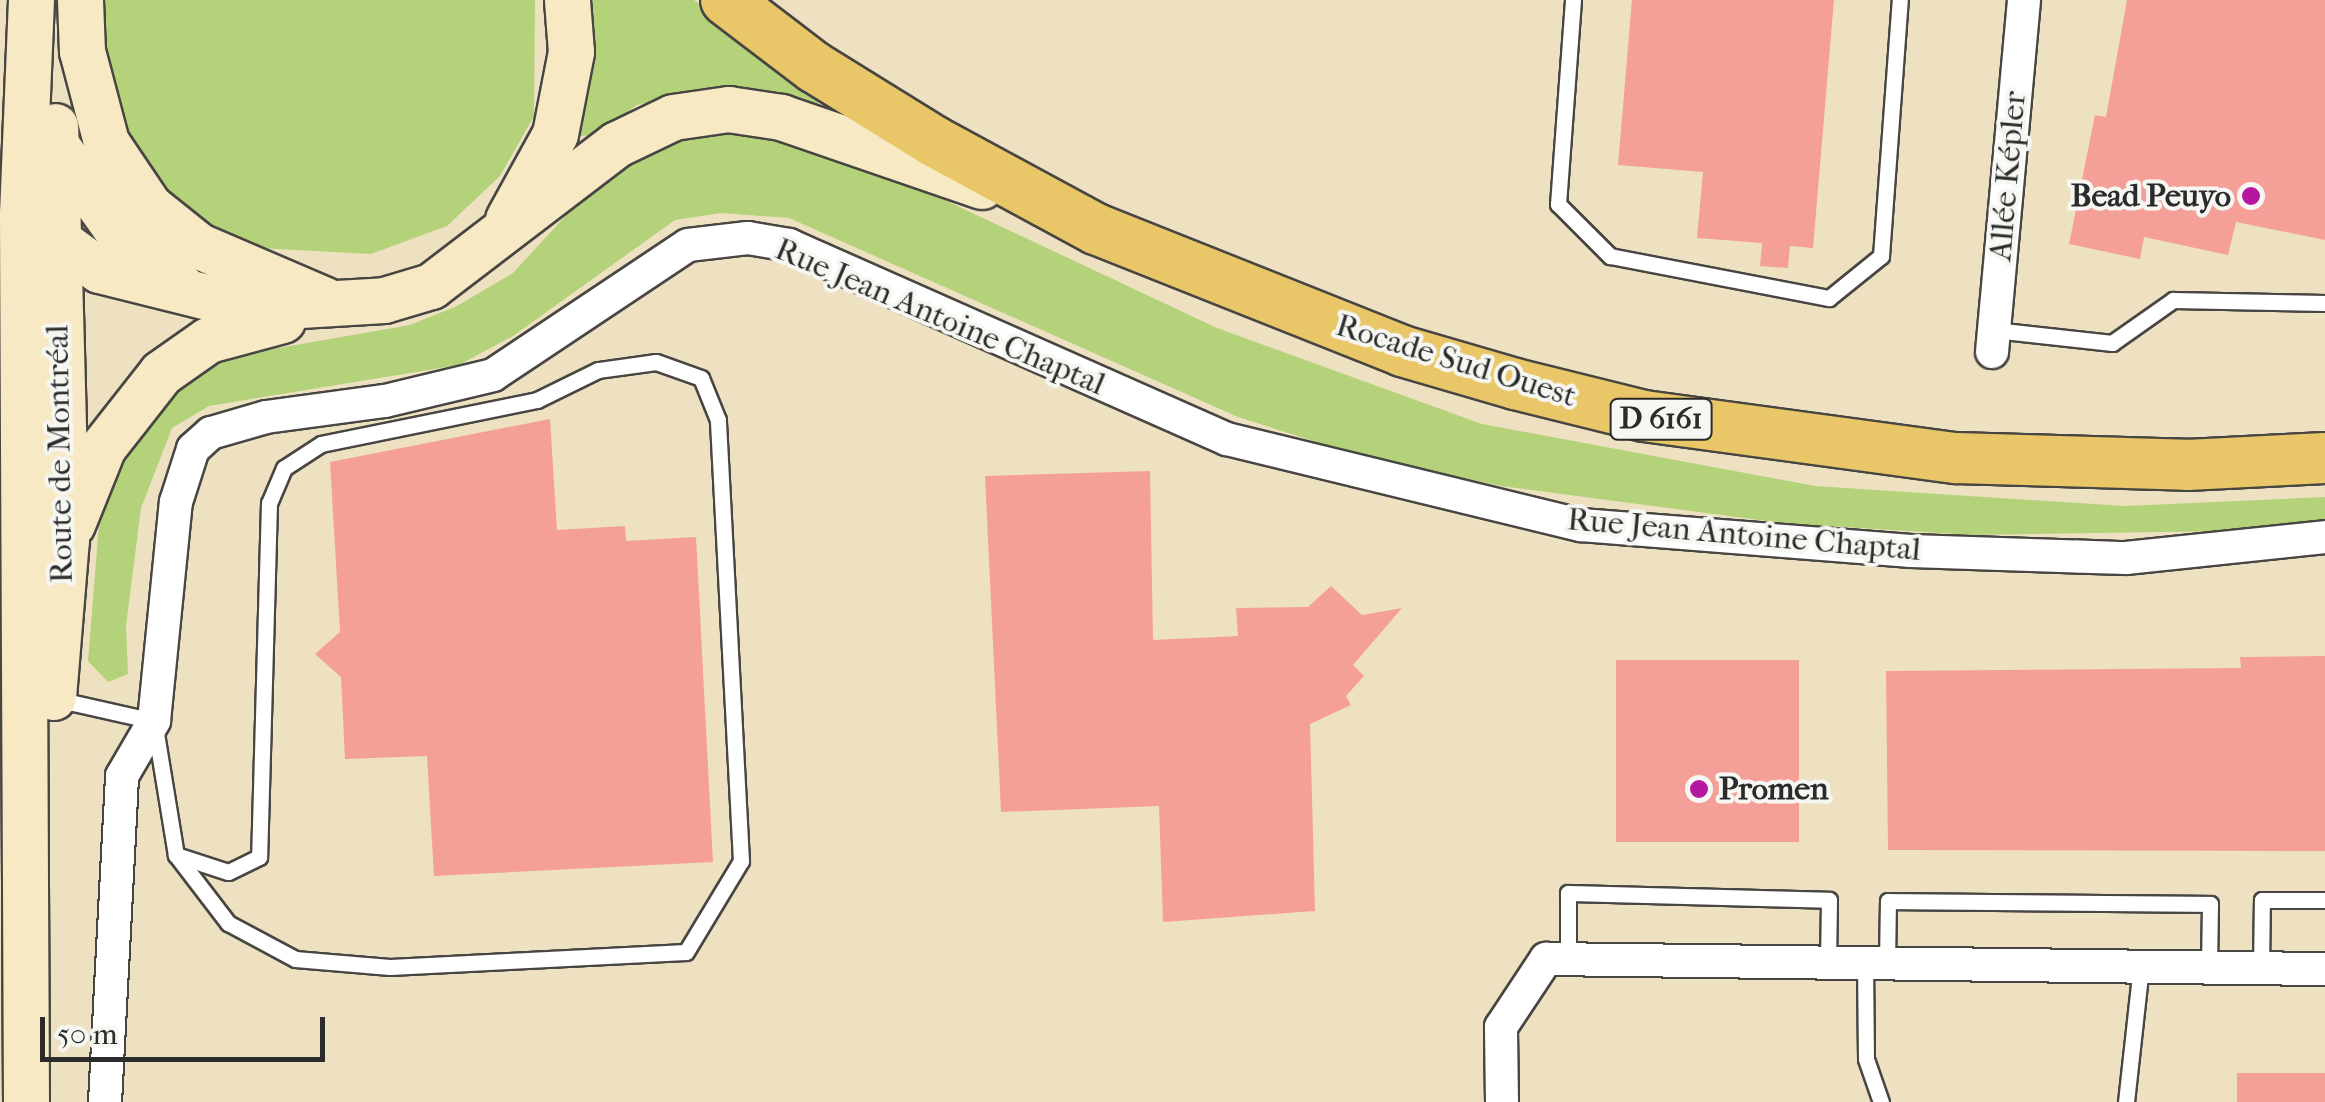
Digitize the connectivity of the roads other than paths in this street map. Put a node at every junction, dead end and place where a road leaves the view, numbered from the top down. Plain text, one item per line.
1 (34, 0) edge
2 (58, 0) edge
3 (80, 0) edge
4 (568, 0) edge
5 (726, 0) edge
6 (758, 0) edge
7 (1573, 0) edge
8 (1900, 0) edge
9 (2024, 0) edge
10 (814, 66) junction
11 (54, 145) junction
12 (22, 214) junction
13 (1096, 228) junction
14 (56, 243) junction
15 (493, 243) junction
16 (184, 290) junction
17 (2325, 303) edge
18 (336, 304) junction
19 (1992, 341) joint
20 (2325, 461) edge
21 (2325, 537) edge
22 (66, 540) junction
23 (52, 698) junction
24 (154, 721) junction
25 (176, 855) junction
26 (2325, 900) edge
27 (1568, 960) junction
28 (1828, 963) junction
29 (1876, 963) junction
30 (2140, 967) junction
31 (30, 968) junction
32 (2209, 968) junction
33 (2261, 968) junction
34 (2325, 969) edge
35 (26, 1102) edge
36 (105, 1102) edge
37 (1502, 1102) edge
38 (1881, 1102) edge
39 (2126, 1102) edge

1 - 11 main road
1 - 12 main road, Route de Montréal
2 - 11 main road, Route de Montréal
3 - 18 main road
4 - 15 main road
5 - 10 main road, Rocade Sud Ouest / D 6161
6 - 10 main road
7 - 8 lane
9 - 19 street, Allée Képler
10 - 13 main road, Rocade Sud Ouest / D 6161
11 - 14 main road, Route de Montréal
11 - 16 main road
12 - 14 main road
12 - 31 main road, Route de Montréal
13 - 15 main road
13 - 20 main road, Rocade Sud Ouest / D 6161
14 - 16 main road
14 - 22 main road, Route de Montréal
15 - 18 main road
16 - 18 main road
17 - 19 lane
18 - 22 main road
21 - 24 street, Rue Jean Antoine Chaptal
22 - 23 main road, Route de Montréal
23 - 24 lane
23 - 31 main road, Route de Montréal
24 - 25 lane
24 - 36 street, Rue Jean Antoine Chaptal
25 - 25 lane
26 - 33 lane
27 - 28 street
27 - 28 lane
27 - 37 street
28 - 29 street
29 - 30 street
29 - 32 lane
29 - 38 lane
30 - 32 street
30 - 39 lane
31 - 35 main road, Route de Montréal
32 - 33 street
33 - 34 street

